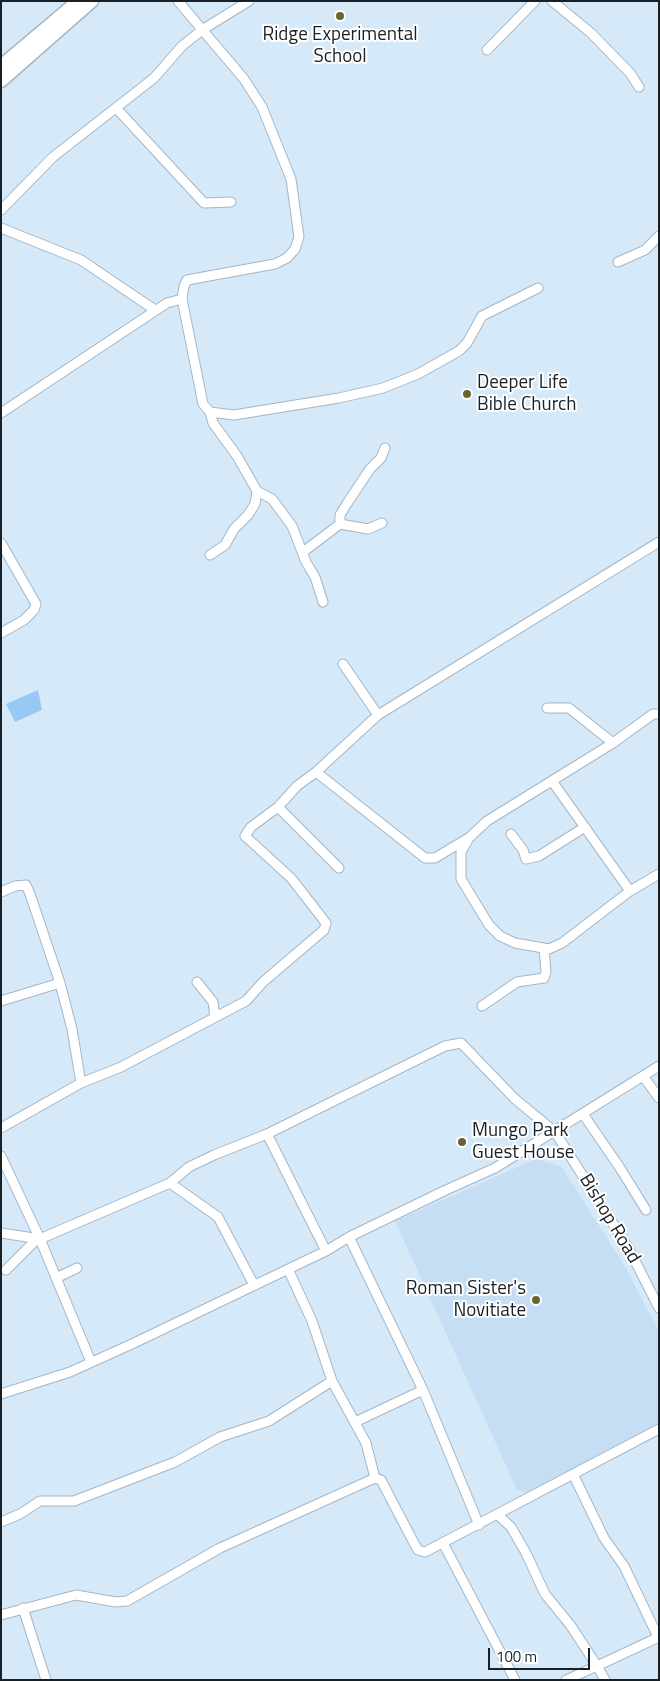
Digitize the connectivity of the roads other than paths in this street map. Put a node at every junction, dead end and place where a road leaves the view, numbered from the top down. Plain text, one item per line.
1 (66, 1) edge
2 (178, 1) edge
3 (249, 1) edge
4 (535, 1) edge
5 (552, 1) edge
6 (86, 2) edge
7 (60, 17) junction
8 (202, 30) junction
9 (487, 50) dead end
10 (1, 66) edge
11 (1, 80) edge
12 (639, 87) dead end
13 (117, 110) junction
14 (232, 202) dead end
15 (1, 210) edge
16 (1, 228) edge
17 (659, 236) edge
18 (618, 262) dead end
19 (538, 288) dead end
20 (182, 299) junction
21 (155, 310) junction
22 (210, 412) junction
23 (1, 413) edge
24 (385, 448) dead end
25 (257, 491) junction
26 (382, 523) dead end
27 (340, 524) junction
28 (659, 542) edge
29 (1, 543) edge
30 (303, 552) junction
31 (210, 555) dead end
32 (323, 602) dead end
33 (1, 633) edge
34 (343, 664) dead end
35 (547, 708) dead end
36 (659, 714) edge
37 (378, 715) junction
38 (613, 744) junction
39 (316, 772) junction
40 (552, 781) junction
41 (278, 807) junction
42 (585, 827) junction
43 (511, 834) dead end
44 (470, 837) junction
45 (339, 868) dead end
46 (659, 874) edge
47 (630, 891) junction
48 (1, 892) edge
49 (544, 948) junction
50 (60, 982) junction
51 (197, 982) dead end
52 (1, 1001) edge
53 (482, 1006) dead end
54 (215, 1017) junction
55 (659, 1066) edge
56 (643, 1076) junction
57 (81, 1083) junction
58 (659, 1098) edge
59 (583, 1114) junction
60 (1, 1128) edge
61 (555, 1132) junction
62 (267, 1134) junction
63 (1, 1156) edge
64 (170, 1183) junction
65 (646, 1210) dead end
66 (1, 1233) edge
67 (349, 1237) junction
68 (40, 1239) junction
69 (326, 1251) junction
70 (77, 1268) dead end
71 (288, 1269) junction
72 (6, 1270) dead end
73 (56, 1278) junction
74 (254, 1285) junction
75 (659, 1308) edge
76 (91, 1362) junction
77 (332, 1380) junction
78 (423, 1390) junction
79 (1, 1394) edge
80 (355, 1422) junction
81 (659, 1429) edge
82 (573, 1474) junction
83 (375, 1478) junction
84 (498, 1515) junction
85 (1, 1522) edge
86 (479, 1525) junction
87 (443, 1543) junction
88 (22, 1608) junction
89 (1, 1615) edge
90 (659, 1637) edge
91 (597, 1666) junction
92 (46, 1680) edge
93 (515, 1680) edge
94 (566, 1680) edge
95 (605, 1680) edge

1 - 7 main road
2 - 8 street
3 - 8 street
4 - 9 street
5 - 12 street
6 - 7 main road
6 - 11 main road
7 - 10 main road
8 - 13 street
8 - 20 street
13 - 14 street
13 - 15 street
16 - 21 street
17 - 18 street
19 - 22 street
20 - 21 street
20 - 22 street
21 - 23 street
22 - 25 street
24 - 27 street
25 - 30 street
25 - 31 street
26 - 27 street
27 - 30 street
28 - 37 street
29 - 33 street
30 - 32 street
34 - 37 street
35 - 38 street
36 - 38 street
37 - 39 street
38 - 40 street
39 - 41 street
39 - 44 street
40 - 42 street
40 - 44 street
41 - 45 street
41 - 54 street
42 - 43 street
42 - 47 street
44 - 49 street
46 - 47 street
47 - 49 street
48 - 50 street
49 - 53 street
50 - 52 street
50 - 57 street
51 - 54 street
54 - 57 street
55 - 56 street
56 - 58 street
56 - 59 street
57 - 60 street
59 - 61 street
59 - 65 street
61 - 62 street, Bishop Road
61 - 67 street
61 - 75 street, Bishop Road
62 - 64 street
62 - 69 street
63 - 68 street
64 - 68 street
64 - 74 street
66 - 68 street
67 - 69 street
67 - 78 street
68 - 72 street
68 - 73 street
69 - 71 street
70 - 73 street
71 - 74 street
71 - 77 street
73 - 76 street
74 - 76 street
76 - 79 street
77 - 80 street
77 - 85 street
78 - 80 street
78 - 86 street
80 - 83 street
81 - 82 street
82 - 84 street
82 - 90 street
83 - 87 street
83 - 88 street
84 - 86 street
84 - 91 street
86 - 87 street
87 - 93 street
88 - 89 street
88 - 92 street
90 - 91 street
91 - 94 street
91 - 95 street

